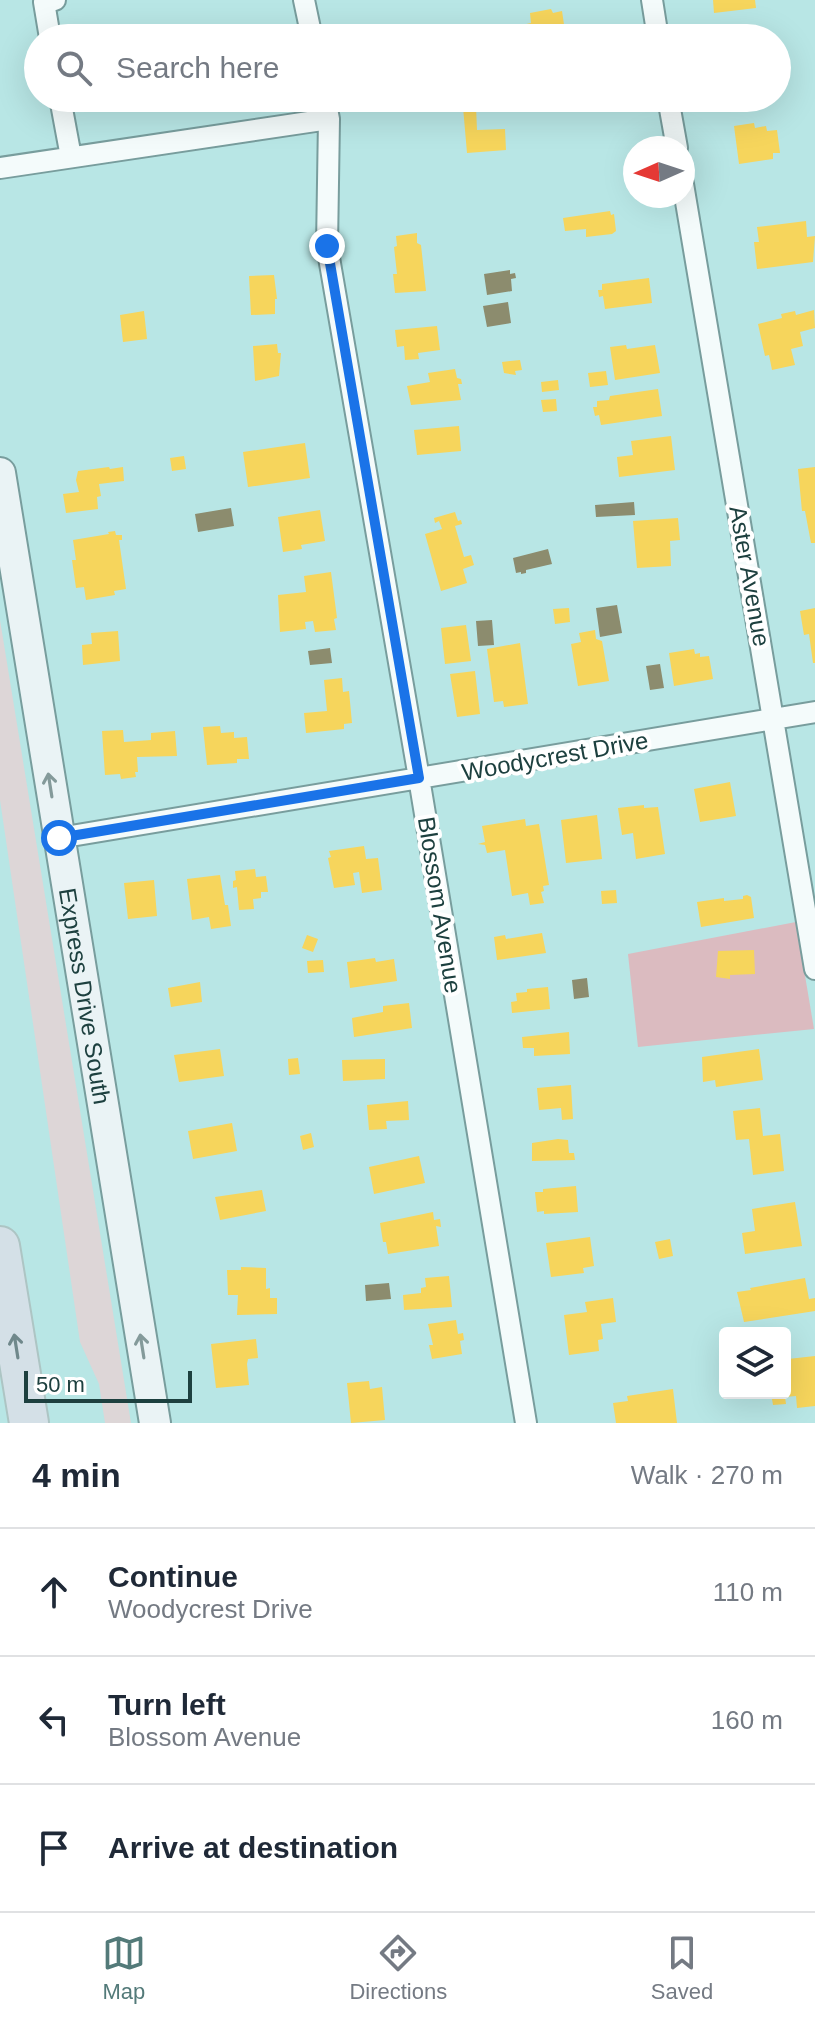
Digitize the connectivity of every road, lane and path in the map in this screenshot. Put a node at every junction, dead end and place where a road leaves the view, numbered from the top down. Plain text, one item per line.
1 (55, 0) edge
2 (304, 0) edge
3 (652, 0) edge
4 (48, 24) edge
5 (309, 24) edge
6 (656, 24) edge
7 (63, 112) edge
8 (328, 112) edge
9 (671, 112) edge
10 (329, 119) junction
11 (675, 136) edge
12 (71, 157) junction
13 (0, 168) edge
14 (687, 208) edge
15 (0, 473) edge
16 (815, 712) edge
17 (774, 719) junction
18 (419, 778) junction
19 (59, 838) junction
20 (815, 969) edge
21 (0, 1246) edge
22 (29, 1423) edge
23 (155, 1423) edge
24 (526, 1423) edge

1 - 4 street
2 - 5 street
3 - 6 street
7 - 12 street
8 - 10 street, Blossom Avenue
9 - 11 street
10 - 12 street
10 - 18 street, Blossom Avenue
12 - 13 street
14 - 17 street, Aster Avenue
19 -> 15 main road, Express Drive South
16 - 17 street, Woodycrest Drive
17 - 18 street, Woodycrest Drive
17 - 20 street, Aster Avenue
18 - 19 street, Woodycrest Drive
18 - 24 street, Blossom Avenue
23 -> 19 main road, Express Drive South
22 -> 21 highway

